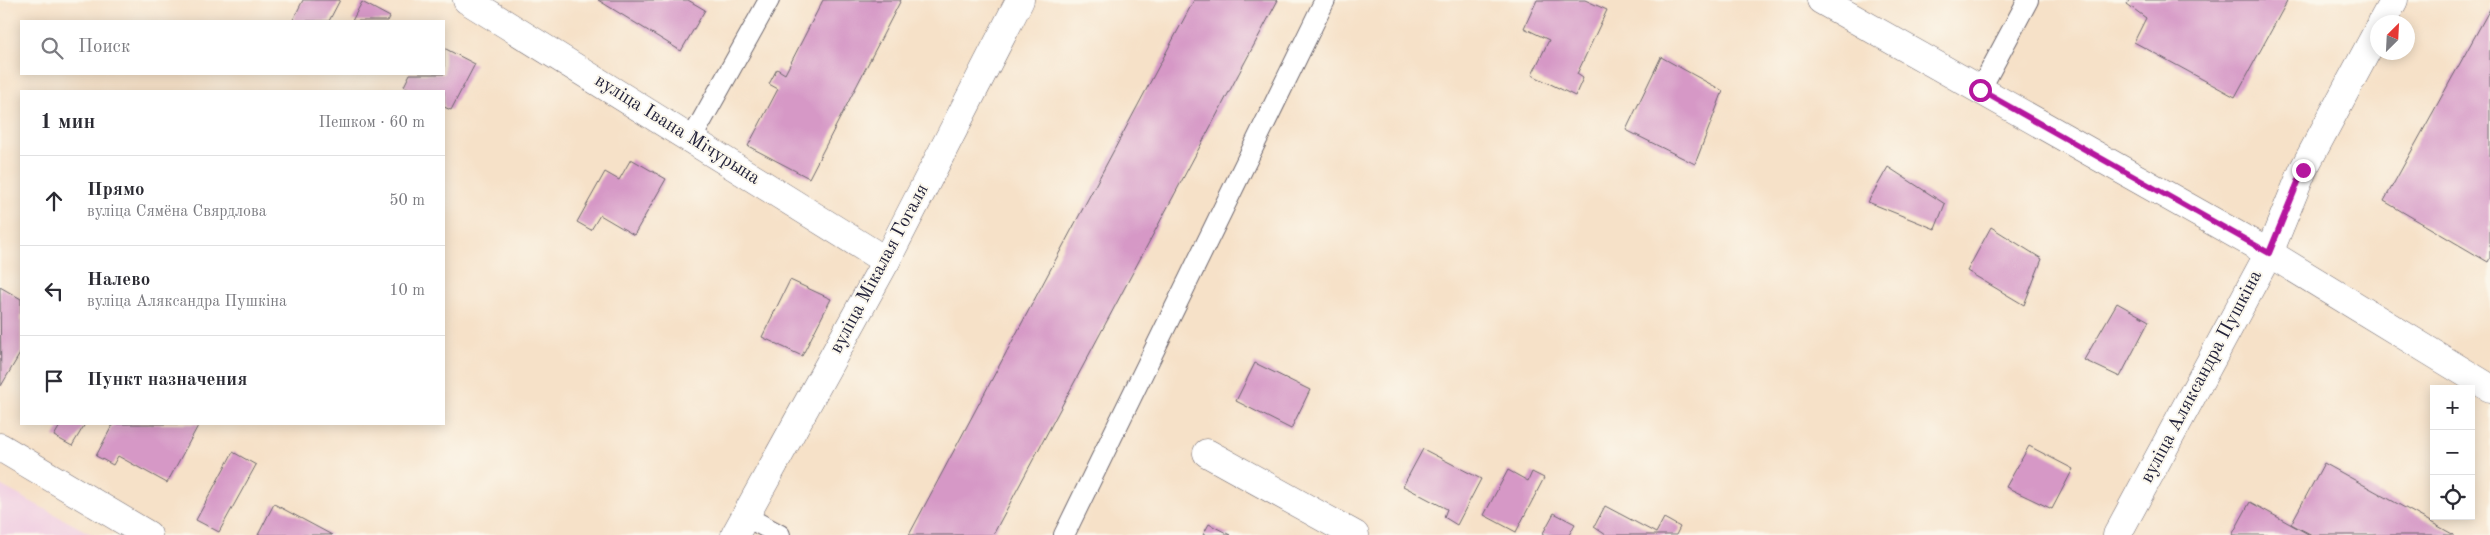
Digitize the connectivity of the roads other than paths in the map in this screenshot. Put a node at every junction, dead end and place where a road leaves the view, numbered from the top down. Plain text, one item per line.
1 (466, 0) edge
2 (769, 0) edge
3 (1020, 0) edge
4 (1325, 0) edge
5 (1821, 0) edge
6 (2028, 0) edge
7 (2394, 0) edge
8 (2386, 15) edge
9 (2370, 45) edge
10 (1980, 90) junction
11 (692, 138) junction
12 (2269, 253) junction
13 (886, 261) junction
14 (2490, 388) edge
15 (0, 447) edge
16 (1206, 453) dead end
17 (740, 526) edge
18 (148, 535) edge
19 (780, 535) edge
20 (1064, 535) edge
21 (1355, 535) edge
22 (2116, 535) edge

1 - 11 street, вуліца Івана Мічурына
2 - 11 lane
3 - 13 street, вуліца Мікалая Гогаля
4 - 20 lane
5 - 10 street
6 - 10 lane
7 - 8 street
9 - 12 street, вуліца Аляксандра Пушкіна
10 - 12 street
11 - 13 street, вуліца Івана Мічурына
12 - 14 street
12 - 22 street, вуліца Аляксандра Пушкіна
13 - 17 street, вуліца Мікалая Гогаля
15 - 18 street
16 - 21 street
17 - 19 lane

